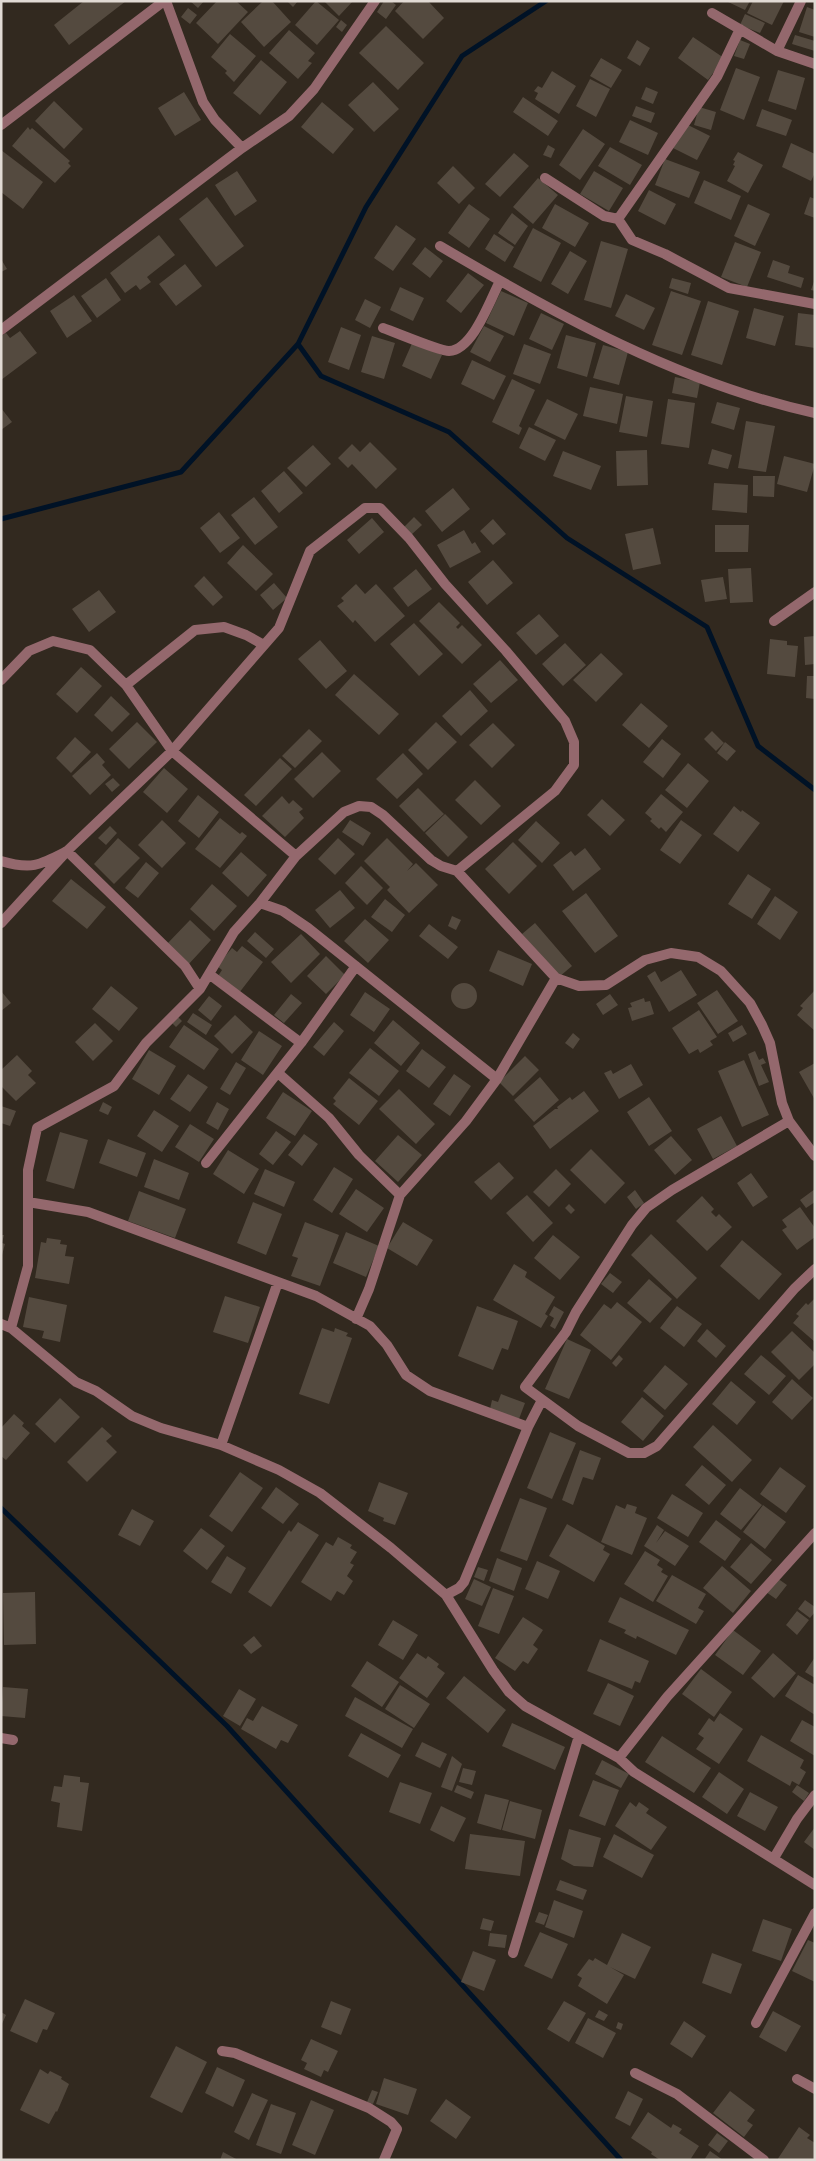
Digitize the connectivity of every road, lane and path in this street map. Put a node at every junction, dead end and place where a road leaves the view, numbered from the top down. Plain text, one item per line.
1 (165, 1) edge
2 (375, 1) edge
3 (801, 1) edge
4 (712, 13) dead end
5 (740, 29) junction
6 (778, 51) junction
7 (815, 64) edge
8 (1, 125) edge
9 (242, 148) junction
10 (545, 178) dead end
11 (618, 219) junction
12 (440, 246) dead end
13 (500, 281) junction
14 (815, 304) edge
15 (383, 328) dead end
16 (1, 330) edge
17 (815, 413) edge
18 (815, 592) edge
19 (774, 621) dead end
20 (264, 645) junction
21 (1, 680) edge
22 (126, 685) junction
23 (172, 752) junction
24 (67, 850) junction
25 (296, 856) junction
26 (1, 861) edge
27 (457, 871) junction
28 (260, 903) junction
29 (1, 923) edge
30 (356, 966) junction
31 (209, 974) junction
32 (556, 978) junction
33 (200, 989) junction
34 (301, 1042) junction
35 (278, 1073) junction
36 (497, 1079) junction
37 (789, 1121) junction
38 (815, 1156) edge
39 (206, 1163) dead end
40 (400, 1194) junction
41 (28, 1202) junction
42 (815, 1269) edge
43 (278, 1282) junction
44 (356, 1318) junction
45 (1, 1324) edge
46 (12, 1328) junction
47 (542, 1400) junction
48 (528, 1427) junction
49 (221, 1445) junction
50 (815, 1533) edge
51 (446, 1595) junction
52 (579, 1736) junction
53 (1, 1738) edge
54 (13, 1740) dead end
55 (619, 1758) junction
56 (815, 1795) edge
57 (774, 1858) junction
58 (815, 1885) edge
59 (815, 1913) edge
60 (512, 1953) dead end
61 (756, 2023) dead end
62 (222, 2051) dead end
63 (635, 2073) dead end
64 (797, 2078) dead end
65 (815, 2089) edge
66 (384, 2160) edge
67 (764, 2160) edge

1 - 8 street
1 - 9 street
2 - 9 street
3 - 6 street
4 - 5 street
5 - 6 street
5 - 11 street
6 - 7 street
9 - 16 street
10 - 11 street
11 - 14 street
12 - 13 street
13 - 15 street
13 - 17 street
18 - 19 street
20 - 22 street
20 - 23 street
20 - 27 street
21 - 22 street
22 - 23 street
23 - 24 street
23 - 25 street
24 - 26 street
24 - 29 street
24 - 33 street
25 - 27 street
25 - 28 street
27 - 32 street
28 - 30 street
28 - 31 street
30 - 34 street
30 - 36 street
31 - 33 street
31 - 34 street
32 - 36 street
32 - 37 street
33 - 41 street
34 - 35 street
35 - 39 street
35 - 40 street
36 - 40 street
37 - 38 street
37 - 47 street
40 - 44 street
41 - 43 street
41 - 46 street
42 - 47 street
43 - 44 street
43 - 49 street
44 - 48 street
45 - 46 street
46 - 49 street
47 - 48 street
48 - 51 street
49 - 51 street
50 - 55 street
51 - 52 street
52 - 55 street
52 - 60 street
53 - 54 street
55 - 57 street
56 - 57 street
57 - 58 street
59 - 61 street
62 - 66 street
63 - 67 street
64 - 65 street

